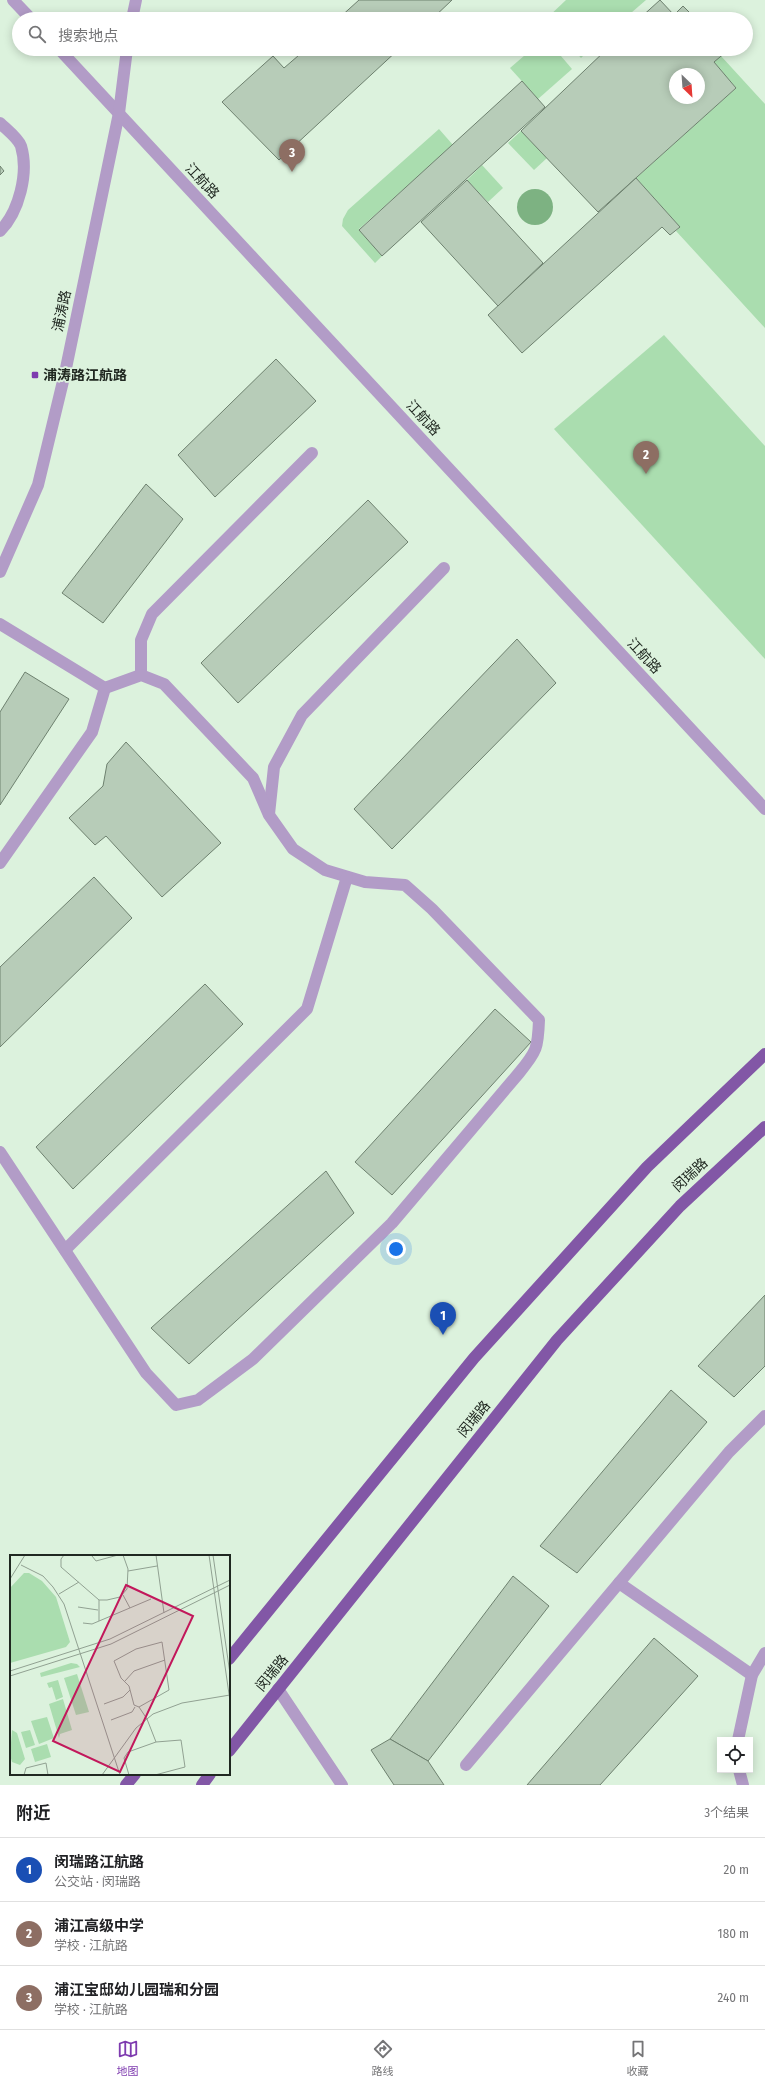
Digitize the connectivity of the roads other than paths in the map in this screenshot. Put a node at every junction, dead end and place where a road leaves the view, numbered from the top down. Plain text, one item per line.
1 (13, 0) edge
2 (136, 0) edge
3 (24, 12) edge
4 (133, 12) edge
5 (66, 56) edge
6 (126, 56) edge
7 (119, 113) junction
8 (0, 123) edge
9 (0, 231) edge
10 (312, 453) dead end
11 (444, 568) dead end
12 (0, 572) edge
13 (0, 624) edge
14 (141, 675) junction
15 (105, 688) junction
16 (765, 809) edge
17 (269, 815) junction
18 (0, 863) edge
19 (348, 877) junction
20 (765, 1054) edge
21 (765, 1127) edge
22 (0, 1152) edge
23 (65, 1250) junction
24 (765, 1416) edge
25 (619, 1583) junction
26 (765, 1653) edge
27 (230, 1658) edge
28 (752, 1675) junction
29 (278, 1689) junction
30 (739, 1737) edge
31 (230, 1750) edge
32 (466, 1765) dead end
33 (740, 1773) edge
34 (134, 1775) edge
35 (209, 1775) edge
36 (126, 1785) edge
37 (202, 1785) edge
38 (342, 1785) edge
39 (743, 1785) edge

1 - 3 street
2 - 4 street
5 - 7 street, 江航路
6 - 7 street, 浦涛路
7 - 12 street, 浦涛路
7 - 16 street, 江航路
8 - 9 street
10 - 14 street
11 - 17 street
13 - 15 street
14 - 15 street
14 - 17 street
15 - 18 street
17 - 19 street
19 - 23 street
19 - 23 street
20 - 27 main road
21 - 29 main road, 闵瑞路
22 - 23 street
24 - 25 street
25 - 28 street
25 - 32 street
26 - 28 street
28 - 30 street
29 - 31 main road, 闵瑞路
29 - 38 street
33 - 39 street
34 - 36 main road
35 - 37 main road

